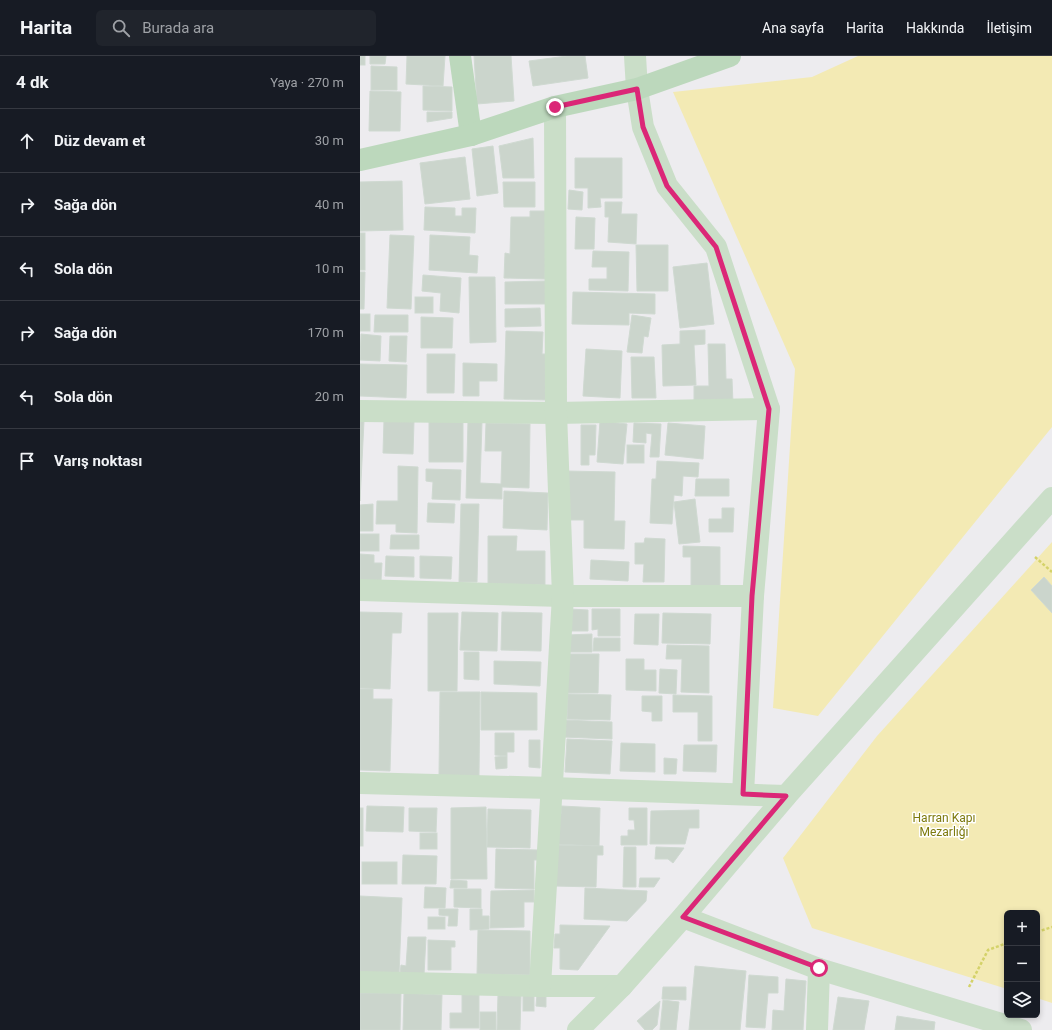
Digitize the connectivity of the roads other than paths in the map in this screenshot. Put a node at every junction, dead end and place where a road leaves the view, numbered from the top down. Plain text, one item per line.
1 (460, 56) edge
2 (635, 56) edge
3 (730, 56) edge
4 (637, 89) junction
5 (555, 107) junction
6 (471, 135) junction
7 (360, 160) edge
8 (769, 409) junction
9 (360, 411) edge
10 (556, 413) junction
11 (1052, 498) edge
12 (360, 590) edge
13 (563, 596) junction
14 (752, 596) junction
15 (360, 784) edge
16 (551, 788) junction
17 (743, 794) junction
18 (786, 796) junction
19 (683, 917) junction
20 (819, 968) junction
21 (360, 982) edge
22 (540, 986) junction
23 (622, 986) junction
24 (956, 1020) edge
25 (578, 1030) edge
26 (817, 1030) edge
27 (1021, 1030) edge

1 - 6 street
2 - 4 street
3 - 4 street
4 - 5 street
4 - 8 street
5 - 6 street
5 - 10 street
6 - 7 street
8 - 10 street
8 - 14 street
9 - 10 street
10 - 13 street
11 - 18 street
12 - 13 street
13 - 14 street
13 - 16 street
14 - 17 street
15 - 16 street
16 - 17 street
16 - 22 street
17 - 18 street
18 - 19 street
19 - 20 street
19 - 23 street
20 - 24 street
20 - 26 street
21 - 22 street
22 - 23 street
23 - 25 street
24 - 27 street

